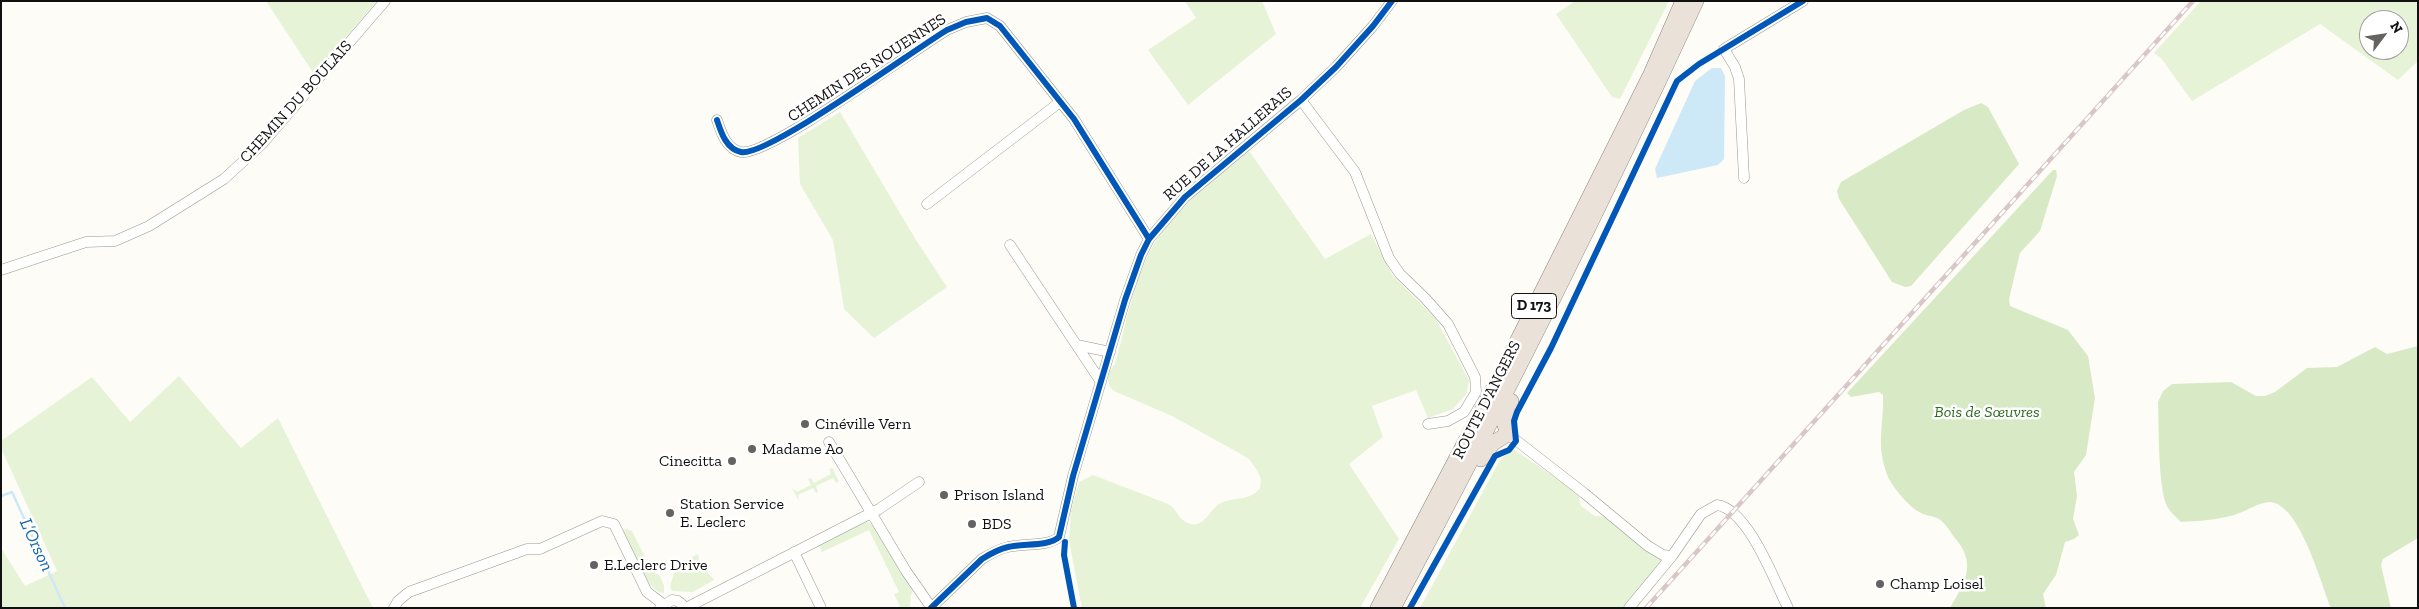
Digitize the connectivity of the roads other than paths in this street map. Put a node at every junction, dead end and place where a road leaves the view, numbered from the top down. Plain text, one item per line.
1 (385, 1) edge
2 (1392, 1) edge
3 (1683, 1) edge
4 (1696, 1) edge
5 (1803, 1) edge
6 (1301, 100) junction
7 (1060, 102) junction
8 (716, 120) dead end
9 (1744, 178) dead end
10 (927, 204) dead end
11 (1149, 239) junction
12 (1010, 245) dead end
13 (1, 270) edge
14 (1539, 330) junction
15 (1077, 345) junction
16 (1110, 352) junction
17 (1101, 382) junction
18 (1428, 424) dead end
19 (1508, 434) junction
20 (829, 442) dead end
21 (920, 482) dead end
22 (1459, 487) junction
23 (870, 513) junction
24 (794, 552) junction
25 (1672, 556) junction
26 (662, 606) edge
27 (931, 607) edge
28 (394, 608) edge
29 (686, 608) edge
30 (821, 608) edge
31 (1378, 608) edge
32 (1393, 608) edge
33 (1629, 608) edge
34 (1788, 608) edge

1 - 13 street, CHEMIN DU BOULAIS
2 - 6 street, RUE DE LA HALLERAIS
3 - 31 highway, ROUTE D'ANGERS / D 173
4 - 14 highway, ROUTE D'ANGERS / D 173
5 - 9 street
6 - 11 street, RUE DE LA HALLERAIS
6 - 18 street
7 - 8 street, CHEMIN DES NOUENNES
7 - 10 street
7 - 11 street, CHEMIN DES NOUENNES
11 - 16 street, RUE DE LA HALLERAIS
12 - 15 street
14 - 19 highway
14 - 22 highway, ROUTE D'ANGERS / D 173
15 - 16 street
15 - 17 street
16 - 17 street, RUE DE LA HALLERAIS
17 - 27 street, RUE DE LA HALLERAIS
19 - 22 highway
19 - 25 street
20 - 23 street
21 - 23 street
22 - 32 highway, ROUTE D'ANGERS / D 173
23 - 24 street
23 - 27 street
24 - 29 street
24 - 30 street
25 - 33 street
25 - 34 street
26 - 28 street
26 - 29 street

